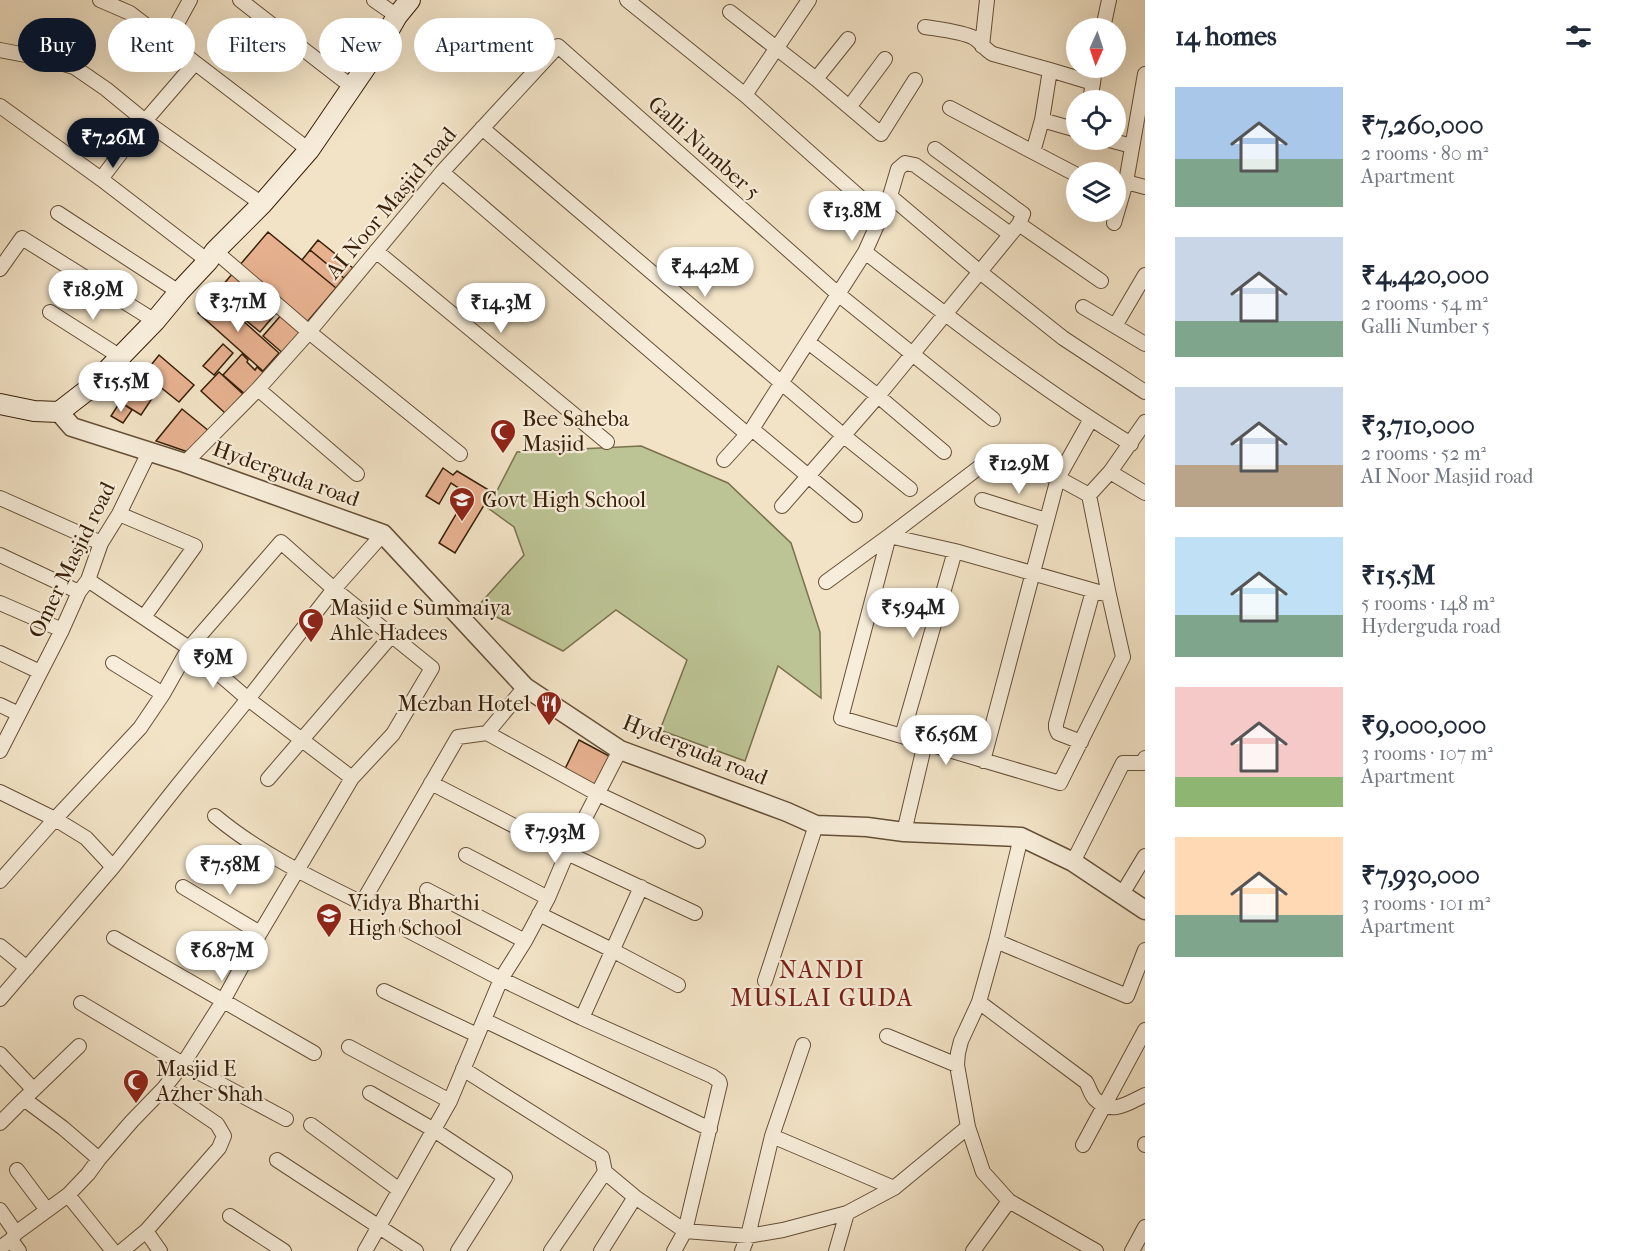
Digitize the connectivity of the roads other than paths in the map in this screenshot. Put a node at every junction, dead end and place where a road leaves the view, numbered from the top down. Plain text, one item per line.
1 (100, 0) edge
2 (136, 0) edge
3 (190, 0) edge
4 (240, 0) edge
5 (374, 0) edge
6 (410, 0) edge
7 (627, 0) edge
8 (809, 0) edge
9 (987, 0) edge
10 (1108, 0) edge
11 (730, 12) dead end
12 (130, 14) junction
13 (397, 16) junction
14 (135, 18) edge
15 (180, 18) edge
16 (1105, 18) edge
17 (925, 27) dead end
18 (848, 39) dead end
19 (982, 46) junction
20 (777, 49) junction
21 (0, 50) edge
22 (885, 59) dead end
23 (195, 63) edge
24 (1050, 70) junction
25 (187, 72) edge
26 (1145, 74) edge
27 (1093, 78) edge
28 (816, 79) junction
29 (915, 80) dead end
30 (1092, 83) junction
31 (352, 87) junction
32 (1091, 90) edge
33 (745, 95) junction
34 (0, 106) edge
35 (850, 106) junction
36 (950, 108) dead end
37 (1042, 120) junction
38 (145, 121) junction
39 (1066, 127) edge
40 (483, 128) junction
41 (1126, 144) edge
42 (1132, 146) junction
43 (935, 149) dead end
44 (309, 150) junction
45 (1033, 152) junction
46 (1066, 171) edge
47 (442, 172) junction
48 (1126, 172) edge
49 (101, 179) junction
50 (1145, 187) edge
51 (1126, 189) edge
52 (890, 196) junction
53 (262, 204) junction
54 (58, 213) dead end
55 (881, 216) junction
56 (1014, 229) junction
57 (376, 251) junction
58 (865, 252) junction
59 (211, 256) junction
60 (0, 269) edge
61 (980, 272) junction
62 (1145, 275) edge
63 (1101, 281) dead end
64 (178, 292) junction
65 (838, 294) junction
66 (1083, 308) dead end
67 (50, 312) dead end
68 (946, 315) junction
69 (155, 321) junction
70 (1115, 326) junction
71 (309, 332) junction
72 (808, 342) junction
73 (1145, 344) edge
74 (912, 355) junction
75 (119, 356) junction
76 (781, 383) junction
77 (258, 389) junction
78 (1145, 392) edge
79 (878, 396) junction
80 (0, 404) edge
81 (58, 412) junction
82 (993, 419) dead end
83 (1091, 420) junction
84 (1145, 422) edge
85 (749, 431) junction
86 (844, 436) junction
87 (607, 442) dead end
88 (1131, 444) junction
89 (149, 452) junction
90 (944, 452) dead end
91 (460, 454) dead end
92 (724, 460) dead end
93 (185, 463) junction
94 (1110, 472) junction
95 (357, 474) dead end
96 (809, 476) junction
97 (1058, 478) junction
98 (910, 489) dead end
99 (1145, 493) edge
100 (1089, 495) junction
101 (0, 498) edge
102 (982, 500) dead end
103 (782, 506) dead end
104 (119, 514) junction
105 (855, 515) dead end
106 (1046, 519) junction
107 (382, 534) junction
108 (889, 536) junction
109 (101, 543) junction
110 (955, 551) junction
111 (0, 555) edge
112 (1032, 572) junction
113 (88, 580) junction
114 (826, 582) dead end
115 (334, 589) junction
116 (1093, 591) junction
117 (79, 592) junction
118 (1108, 595) junction
119 (0, 603) edge
120 (144, 617) junction
121 (62, 630) junction
122 (392, 635) junction
123 (189, 648) junction
124 (0, 653) edge
125 (113, 663) dead end
126 (40, 672) junction
127 (525, 687) junction
128 (163, 694) junction
129 (248, 699) junction
130 (0, 705) edge
131 (19, 714) junction
132 (487, 733) junction
133 (902, 736) junction
134 (302, 739) junction
135 (1081, 742) junction
136 (925, 743) junction
137 (620, 750) junction
138 (0, 751) edge
139 (1145, 758) edge
140 (983, 760) junction
141 (352, 778) junction
142 (268, 780) dead end
143 (431, 783) junction
144 (0, 792) edge
145 (596, 793) junction
146 (215, 816) dead end
147 (54, 819) junction
148 (816, 825) junction
149 (904, 831) junction
150 (1021, 837) junction
151 (698, 841) dead end
152 (567, 853) junction
153 (466, 855) dead end
154 (1145, 856) edge
155 (1073, 862) junction
156 (113, 867) junction
157 (298, 871) junction
158 (0, 881) edge
159 (183, 887) dead end
160 (641, 887) junction
161 (427, 890) dead end
162 (1122, 894) junction
163 (548, 898) junction
164 (1145, 910) edge
165 (538, 914) junction
166 (695, 914) dead end
167 (407, 930) dead end
168 (260, 933) junction
169 (114, 938) dead end
170 (525, 941) junction
171 (996, 941) junction
172 (0, 946) edge
173 (612, 950) junction
174 (1145, 950) edge
175 (27, 968) junction
176 (501, 979) junction
177 (765, 981) dead end
178 (678, 985) dead end
179 (384, 991) dead end
180 (0, 999) edge
181 (223, 1001) junction
182 (979, 1002) junction
183 (81, 1003) dead end
184 (582, 1018) junction
185 (484, 1020) junction
186 (1145, 1030) edge
187 (477, 1035) junction
188 (887, 1036) dead end
189 (803, 1045) dead end
190 (79, 1046) dead end
191 (349, 1047) dead end
192 (314, 1053) dead end
193 (0, 1054) edge
194 (183, 1064) junction
195 (957, 1065) junction
196 (462, 1069) junction
197 (164, 1088) junction
198 (370, 1093) dead end
199 (28, 1094) junction
200 (1145, 1095) edge
201 (450, 1101) junction
202 (1105, 1105) junction
203 (286, 1119) dead end
204 (0, 1123) edge
205 (311, 1125) dead end
206 (968, 1127) junction
207 (710, 1128) junction
208 (434, 1131) junction
209 (772, 1136) junction
210 (1083, 1145) dead end
211 (99, 1159) junction
212 (277, 1160) dead end
213 (17, 1170) dead end
214 (605, 1172) junction
215 (894, 1188) junction
216 (398, 1190) junction
217 (68, 1195) junction
218 (635, 1197) junction
219 (1009, 1201) junction
220 (0, 1210) edge
221 (47, 1210) junction
222 (847, 1213) junction
223 (230, 1216) dead end
224 (379, 1226) junction
225 (1145, 1227) edge
226 (146, 1231) junction
227 (685, 1231) junction
228 (748, 1236) junction
229 (11, 1243) edge
230 (282, 1250) edge
231 (113, 1251) edge
232 (122, 1251) edge
233 (160, 1251) edge
234 (365, 1251) edge
235 (416, 1251) edge
236 (458, 1251) edge
237 (551, 1251) edge
238 (601, 1251) edge
239 (674, 1251) edge
240 (742, 1251) edge
241 (836, 1251) edge
242 (972, 1251) edge
243 (1096, 1251) edge
244 (1132, 1251) edge

1 - 12 street
2 - 12 street
3 - 15 street
4 - 31 street
5 - 13 street
6 - 13 main road
7 - 33 street
8 - 20 street
9 - 19 street
10 - 16 street
11 - 20 street
12 - 14 street
13 - 31 main road
17 - 19 street
18 - 28 street
19 - 24 street
20 - 28 street
20 - 33 street
21 - 38 street
22 - 35 street
23 - 44 street
24 - 30 street
24 - 37 street
25 - 38 street
26 - 42 street
27 - 30 street
28 - 35 street
29 - 35 street
30 - 32 street
31 - 44 main road
33 - 55 street
34 - 49 street
36 - 45 street
37 - 39 street
37 - 45 street
38 - 49 street
38 - 53 street
40 - 47 street, AI Noor Masjid road
40 - 65 street, Galli Number 5
40 - 76 street
41 - 42 street
42 - 48 street
43 - 56 street
44 - 53 main road
45 - 46 street
47 - 57 street, AI Noor Masjid road
47 - 85 street
49 - 59 street
50 - 51 street
52 - 55 street
52 - 56 street
52 - 61 street
53 - 59 main road
54 - 64 street
55 - 58 street
56 - 61 street
56 - 63 street
57 - 71 street, AI Noor Masjid road
57 - 87 street
58 - 65 street
58 - 68 street
59 - 64 main road
59 - 71 street
60 - 69 street
61 - 68 street
61 - 78 street
62 - 70 street
64 - 69 main road
65 - 72 street
65 - 74 street, Galli Number 5
66 - 70 street
67 - 75 street
68 - 74 street
68 - 83 street
69 - 75 main road
70 - 73 street
71 - 77 street, AI Noor Masjid road
71 - 91 street
72 - 76 street
72 - 79 street
74 - 79 street
74 - 82 street, Galli Number 5
75 - 81 main road
76 - 85 street
76 - 86 street
77 - 93 street, AI Noor Masjid road
77 - 95 street
79 - 86 street
79 - 90 street
80 - 81 main road
81 - 89 street, Hyderguda road
83 - 88 street
83 - 97 street
84 - 88 street
85 - 92 street
85 - 96 street
86 - 96 street
86 - 98 street
88 - 94 street
89 - 93 street, Hyderguda road
89 - 104 street, Omer Masjid road
93 - 107 street, Hyderguda road
94 - 99 street
94 - 100 street
96 - 103 street
96 - 105 street
97 - 100 street
97 - 106 street
97 - 108 street
100 - 118 street
101 - 109 street
102 - 106 street
104 - 109 street, Omer Masjid road
104 - 120 street
106 - 112 street
107 - 115 street
107 - 127 street, Hyderguda road
108 - 110 street
108 - 114 street
108 - 133 street
109 - 113 street, Omer Masjid road
110 - 112 street
110 - 133 street
111 - 117 street
112 - 116 street
112 - 140 street
113 - 117 street, Omer Masjid road
113 - 120 street
115 - 122 street
115 - 123 street
115 - 129 street
116 - 118 street
116 - 135 street
117 - 121 street, Omer Masjid road
118 - 135 street
119 - 121 street
120 - 123 street
121 - 126 street, Omer Masjid road
122 - 134 street
122 - 141 street
123 - 128 street
123 - 129 street
124 - 126 street
125 - 128 street
126 - 131 street, Omer Masjid road
127 - 132 street
127 - 137 street, Hyderguda road
128 - 147 street
129 - 134 street
129 - 156 street
130 - 131 street
131 - 138 street, Omer Masjid road
132 - 143 street
132 - 145 street
133 - 136 street
134 - 141 street
134 - 142 street
135 - 140 street
136 - 140 street
136 - 149 street
137 - 145 street
137 - 148 street, Hyderguda road
139 - 155 street
141 - 157 street
143 - 152 street
143 - 157 street
144 - 147 street
145 - 151 street
145 - 152 street
146 - 157 street
147 - 156 street
147 - 158 street
148 - 149 street, Hyderguda road
148 - 177 street
149 - 150 street, Hyderguda road
150 - 155 street, Hyderguda road
150 - 171 street
152 - 160 street
152 - 163 street
153 - 163 street
154 - 162 street
155 - 162 street, Hyderguda road
156 - 175 street
157 - 168 street
159 - 168 street
160 - 166 street
160 - 173 street
161 - 170 street
162 - 164 street, Hyderguda road
163 - 165 street
165 - 170 street
165 - 173 street
167 - 176 street
168 - 181 street
169 - 181 street
170 - 176 street
171 - 174 street
171 - 182 street
172 - 175 street
173 - 178 street
173 - 184 street
175 - 180 street
176 - 184 street
176 - 185 street
179 - 187 street
181 - 192 street
181 - 194 street
182 - 195 street
182 - 202 street
183 - 194 street
184 - 207 street
185 - 187 street
185 - 207 street
186 - 202 street
187 - 196 street
188 - 195 street
189 - 209 street
190 - 199 street
191 - 201 street
193 - 199 street
194 - 197 street
194 - 203 street
195 - 206 street
196 - 201 street
196 - 214 street
197 - 211 street
197 - 226 street
198 - 208 street
199 - 204 street
199 - 211 street
200 - 202 street
201 - 208 street
202 - 210 street
205 - 216 street
206 - 215 street
206 - 219 street
207 - 227 street
208 - 216 street
208 - 236 street
209 - 215 street
209 - 228 street
211 - 217 street
212 - 224 street
213 - 221 street
214 - 218 street
214 - 237 street
215 - 222 street
216 - 224 street
217 - 221 street
217 - 231 street
218 - 227 street
218 - 238 street
219 - 242 street
219 - 243 street
220 - 229 street
221 - 229 street
222 - 228 street
222 - 241 street
223 - 230 street
224 - 234 street
224 - 235 street
225 - 244 street
226 - 232 street
226 - 233 street
227 - 228 street
227 - 239 street
228 - 240 street

